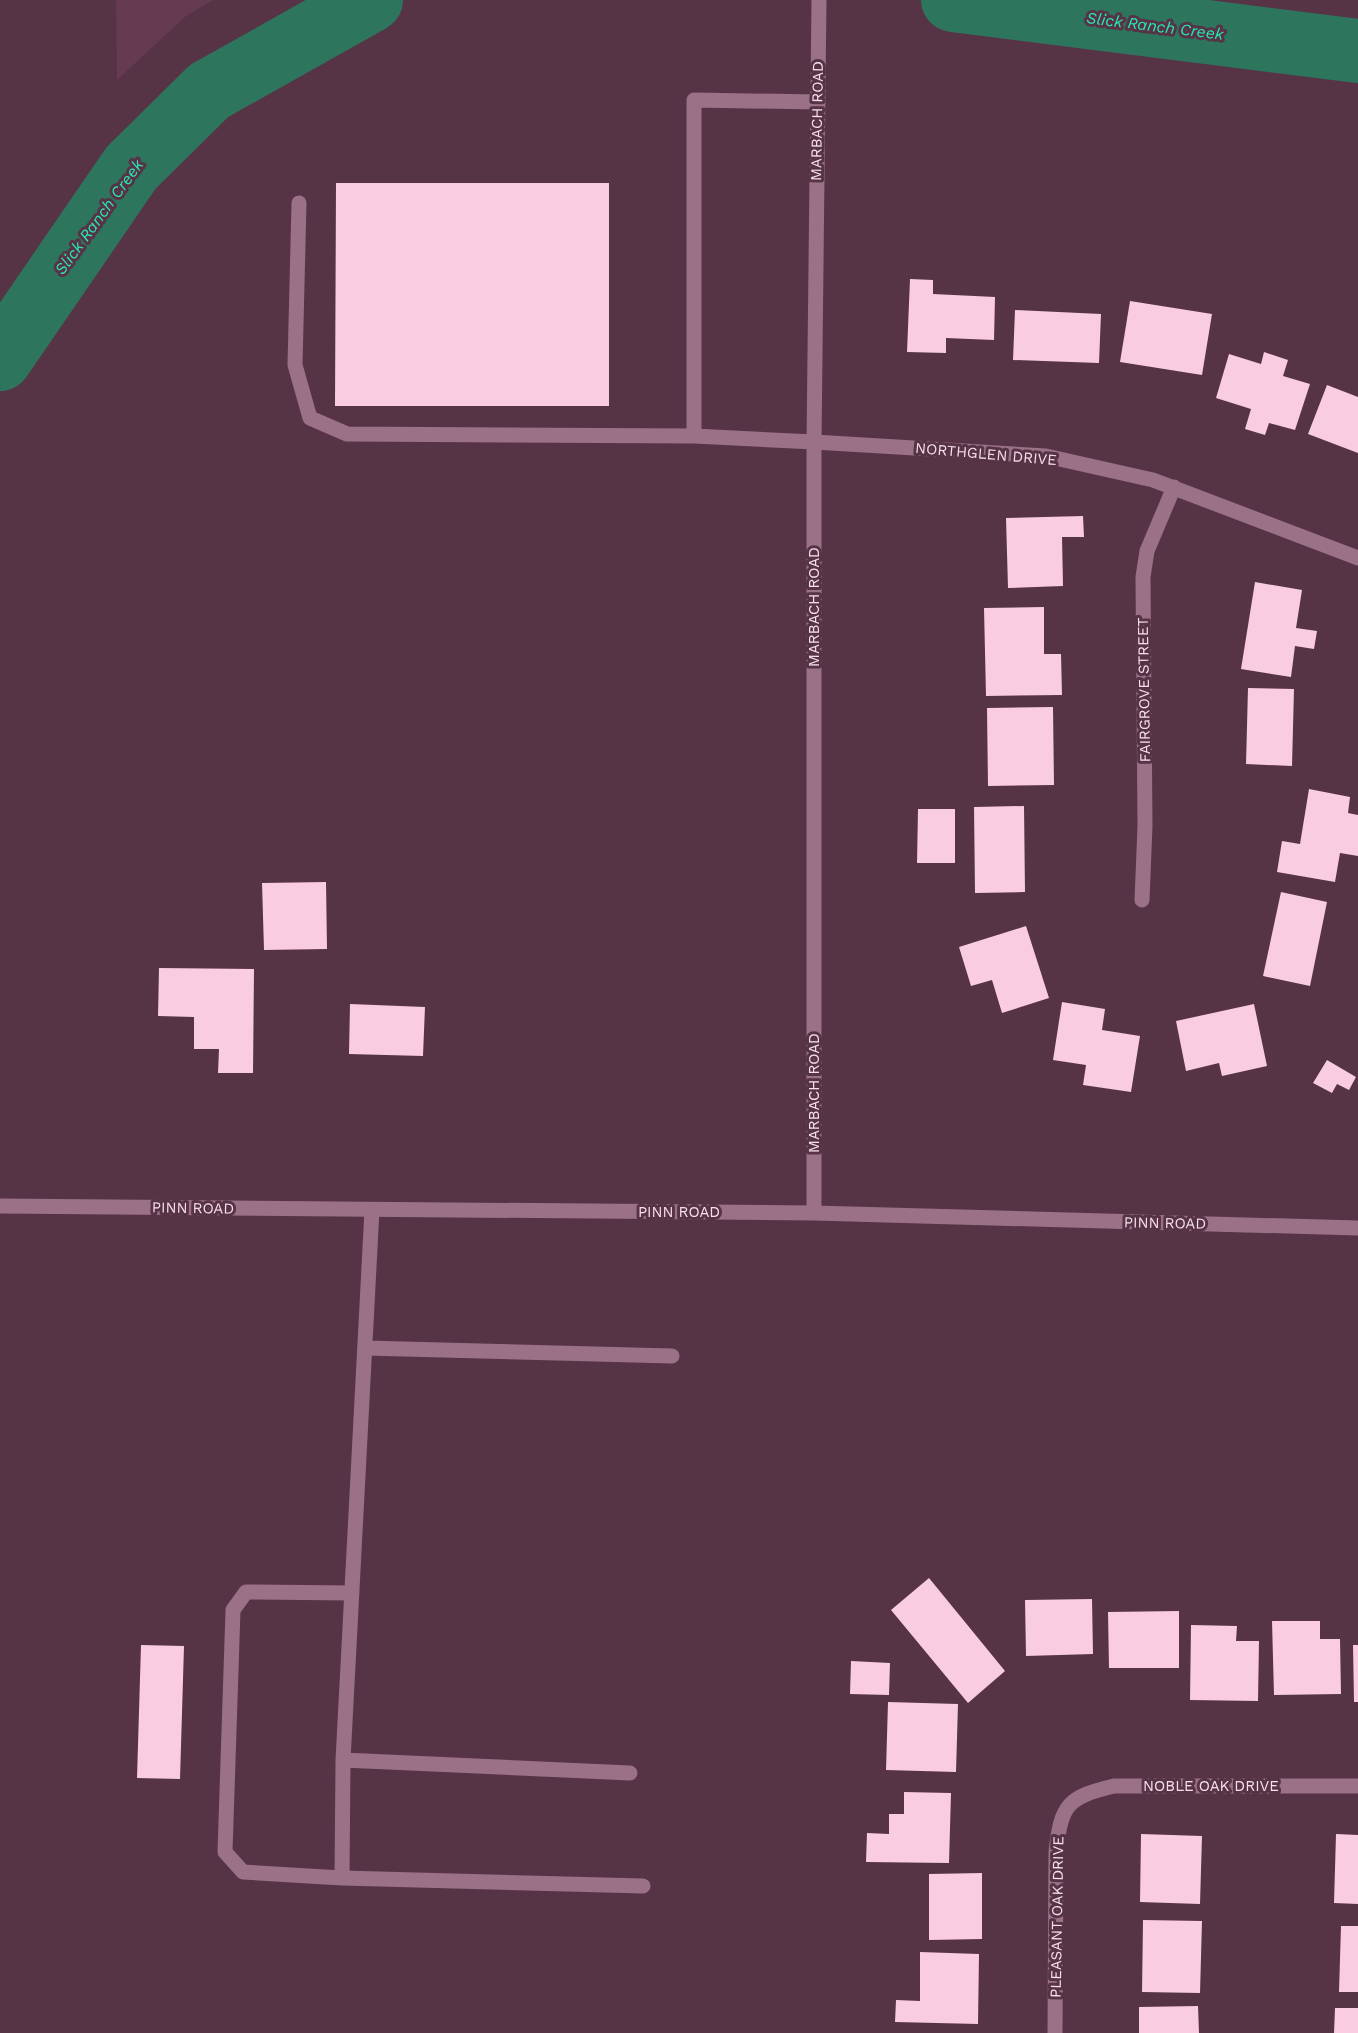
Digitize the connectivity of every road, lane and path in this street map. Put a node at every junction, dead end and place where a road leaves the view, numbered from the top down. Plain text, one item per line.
1 (819, 0) edge
2 (818, 102) junction
3 (299, 203) dead end
4 (694, 436) junction
5 (814, 442) junction
6 (1174, 487) junction
7 (1358, 558) edge
8 (1142, 900) dead end
9 (0, 1206) edge
10 (372, 1210) junction
11 (813, 1213) junction
12 (1358, 1228) edge
13 (365, 1348) junction
14 (672, 1356) dead end
15 (352, 1593) junction
16 (343, 1760) junction
17 (630, 1773) dead end
18 (1358, 1786) edge
19 (1069, 1803) joint
20 (342, 1878) junction
21 (643, 1886) dead end
22 (1054, 2033) edge

1 - 2 street, MARBACH ROAD
2 - 4 street
2 - 5 street, MARBACH ROAD
3 - 4 street, NORTHGLEN DRIVE
4 - 5 street, NORTHGLEN DRIVE
5 - 6 street, NORTHGLEN DRIVE
5 - 11 street, MARBACH ROAD
6 - 7 street, NORTHGLEN DRIVE
6 - 8 street, FAIRGROVE STREET
9 - 10 street, PINN ROAD
10 - 11 street, PINN ROAD
10 - 13 street
11 - 12 street, PINN ROAD
13 - 14 street
13 - 15 street
15 - 16 street
15 - 20 street
16 - 17 street
16 - 20 street
18 - 19 street, NOBLE OAK DRIVE
19 - 22 street, PLEASANT OAK DRIVE
20 - 21 street

